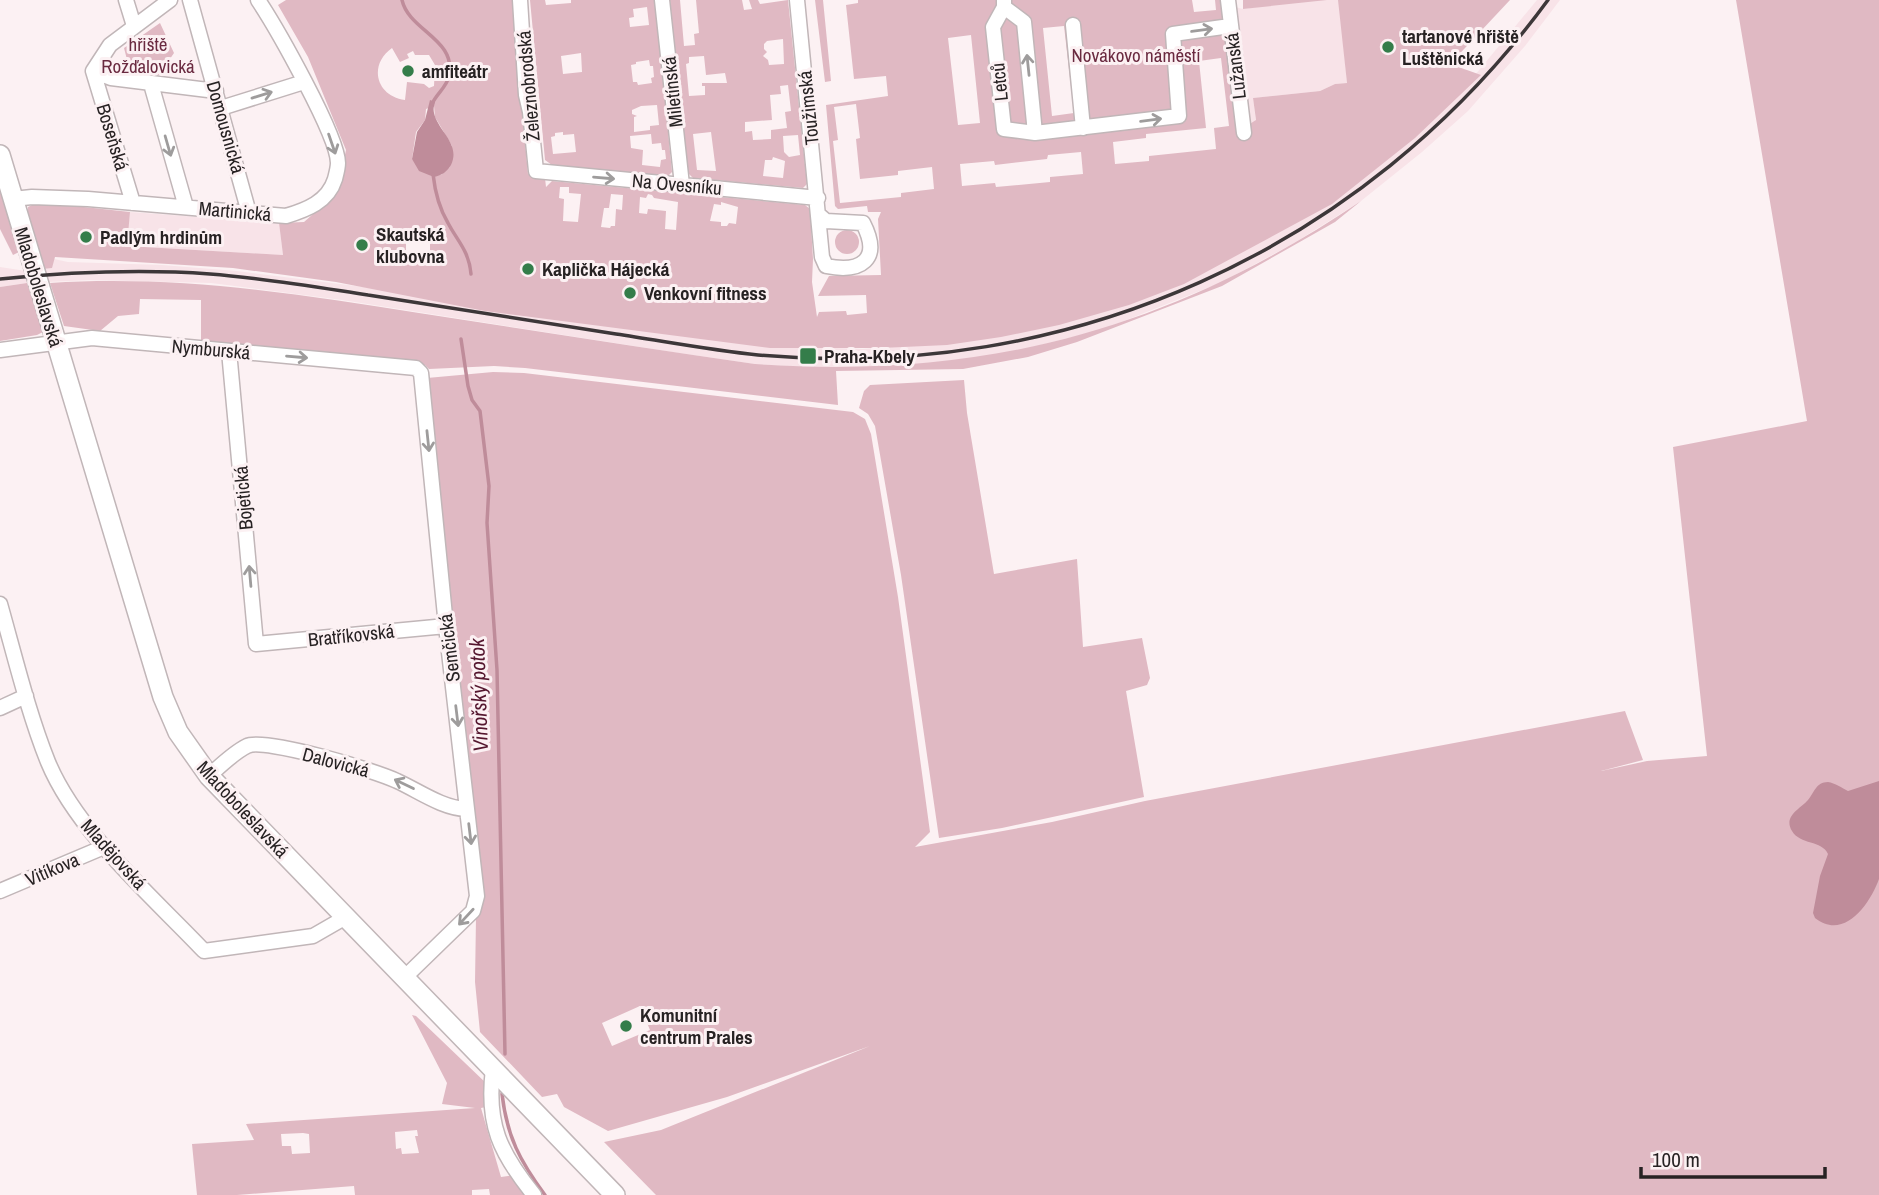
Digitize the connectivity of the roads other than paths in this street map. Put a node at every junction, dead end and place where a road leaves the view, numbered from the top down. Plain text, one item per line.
1 (126, 0) edge
2 (170, 0) edge
3 (190, 0) edge
4 (520, 0) edge
5 (662, 0) edge
6 (797, 0) edge
7 (1228, 0) edge
8 (265, 2) edge
9 (1004, 4) edge
10 (1073, 25) dead end
11 (134, 26) junction
12 (1230, 26) junction
13 (93, 71) junction
14 (304, 82) junction
15 (151, 84) junction
16 (216, 91) junction
17 (220, 108) junction
18 (1083, 128) junction
19 (1035, 133) junction
20 (1244, 133) dead end
21 (0, 155) edge
22 (536, 171) joint
23 (682, 185) junction
24 (818, 198) junction
25 (13, 199) junction
26 (133, 203) junction
27 (186, 207) junction
28 (249, 213) junction
29 (819, 215) junction
30 (56, 342) junction
31 (0, 350) edge
32 (229, 351) junction
33 (421, 373) joint
34 (0, 604) edge
35 (446, 626) junction
36 (256, 644) joint
37 (26, 696) junction
38 (0, 708) edge
39 (209, 776) junction
40 (466, 809) junction
41 (104, 847) junction
42 (0, 891) edge
43 (346, 917) junction
44 (404, 978) junction
45 (493, 1069) junction
46 (534, 1195) edge
47 (615, 1195) edge

1 - 11 street
2 - 11 street
3 - 16 street, Domousnická
4 - 22 street, Železnobrodská
5 - 23 street, Miletínská
6 - 24 street, Toužimská
7 - 12 street, Lužanská
8 - 14 street, Martinická
19 -> 9 street, Letců
9 - 19 street, Letců
10 - 18 street
11 - 13 street
18 -> 12 street
12 - 20 street, Lužanská
13 - 15 street
13 - 26 street, Boseňská
17 -> 14 street
14 -> 28 street, Martinická
15 - 16 street
15 -> 27 street
16 - 17 street, Domousnická
17 - 28 street, Domousnická
18 - 19 street, Letců
21 - 25 main road, Mladoboleslavská
22 -> 23 street, Na Ovesníku
23 - 24 street, Na Ovesníku
24 - 29 street, Toužimská
25 - 26 street, Martinická
25 - 30 main road, Mladoboleslavská
26 - 27 street, Martinická
27 - 28 street, Martinická
29 - 29 street, Toužimská
30 - 31 street, Nymburská
30 - 32 street, Nymburská
30 - 39 main road, Mladoboleslavská
32 -> 33 street, Nymburská
36 -> 32 street, Bojetická
33 -> 35 street, Semčická
34 - 37 street, Mladějovská
35 - 36 street, Bratříkovská
35 -> 40 street, Semčická
37 - 38 street
37 - 41 street, Mladějovská
40 -> 39 street, Dalovická
39 - 43 main road, Mladoboleslavská
40 -> 44 street, Semčická
41 - 42 street, Vitíkova
41 - 43 street, Mladějovská
43 - 44 main road, Mladoboleslavská
44 - 45 main road, Mladoboleslavská
45 - 46 street
45 - 47 main road, Mladoboleslavská

